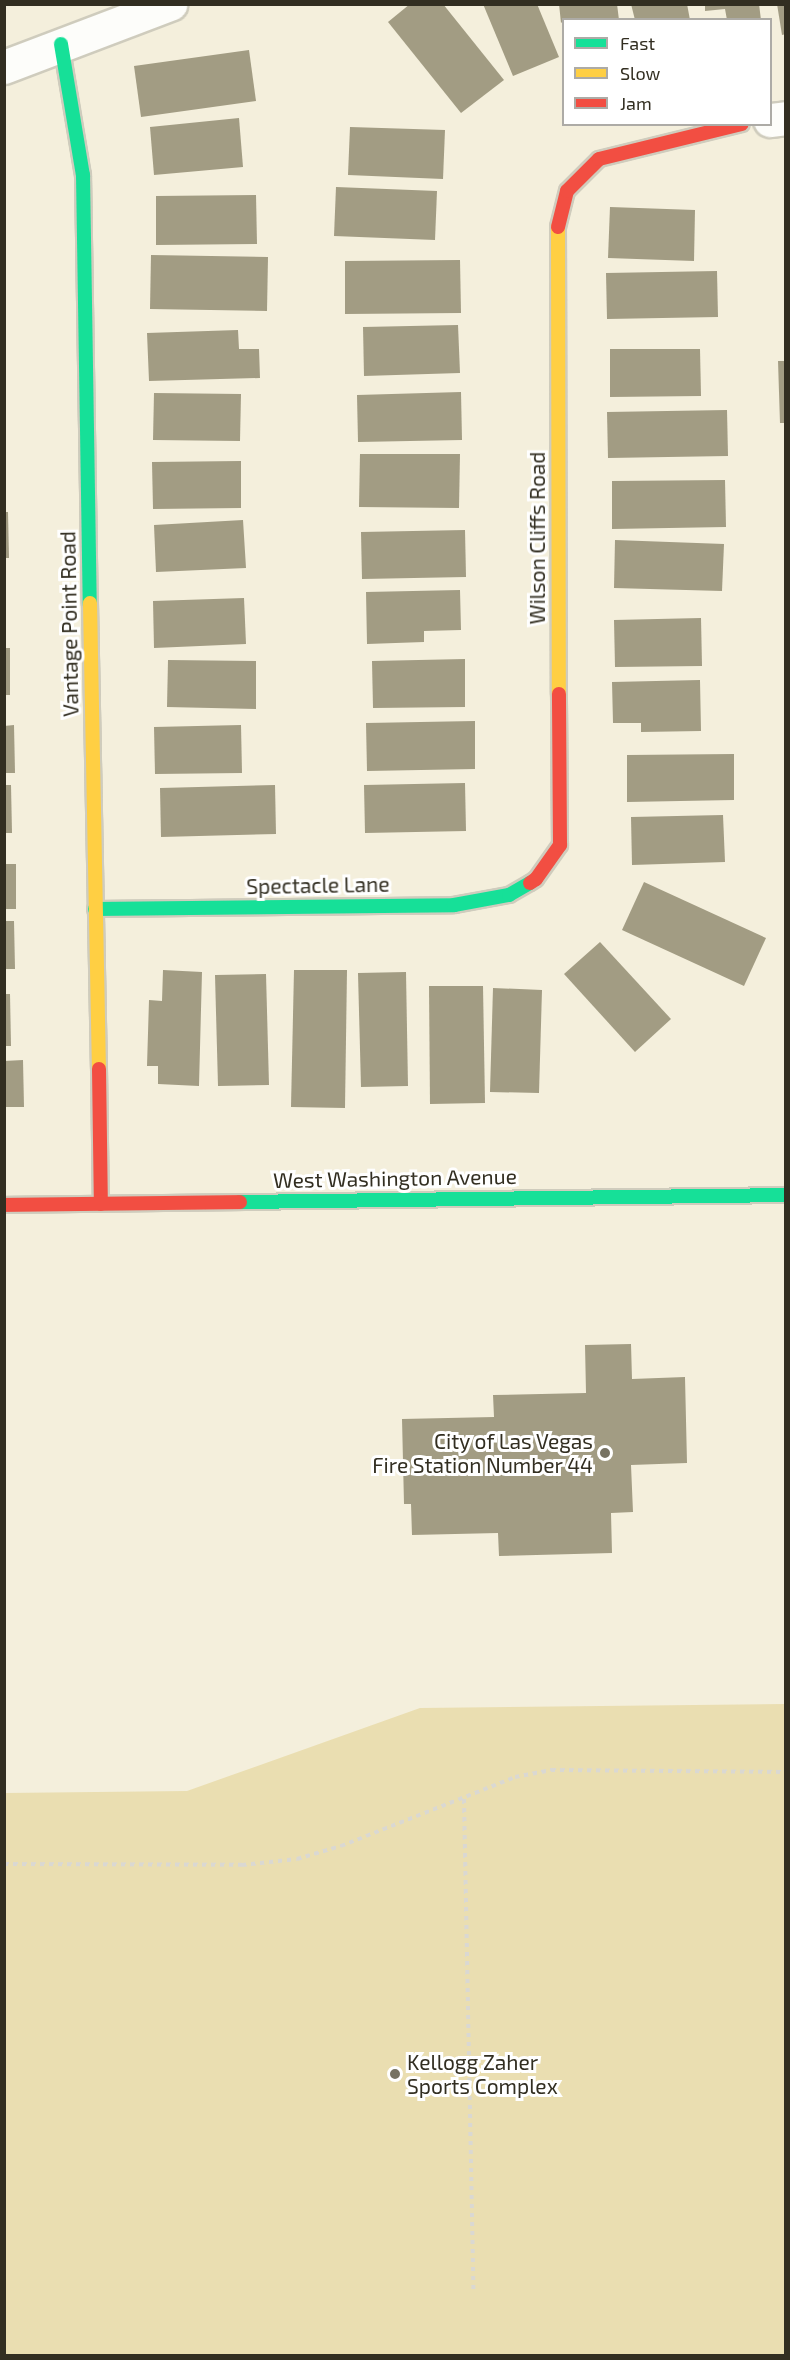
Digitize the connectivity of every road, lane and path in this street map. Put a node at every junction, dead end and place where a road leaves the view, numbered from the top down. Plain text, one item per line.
1 (170, 4) edge
2 (62, 44) junction
3 (4, 67) edge
4 (734, 126) edge
5 (536, 879) joint
6 (95, 909) junction
7 (786, 1195) edge
8 (101, 1204) junction
9 (4, 1205) edge
10 (786, 1772) edge
11 (464, 1799) junction
12 (4, 1864) edge
13 (473, 2290) dead end

1 - 2 street
2 - 3 street
2 - 6 street, Vantage Point Road
4 - 5 street, Wilson Cliffs Road
5 - 6 street, Spectacle Lane
6 - 8 street, Vantage Point Road
7 - 8 street, West Washington Avenue
8 - 9 street, West Washington Avenue
10 - 11 path
11 - 12 path
11 - 13 path

